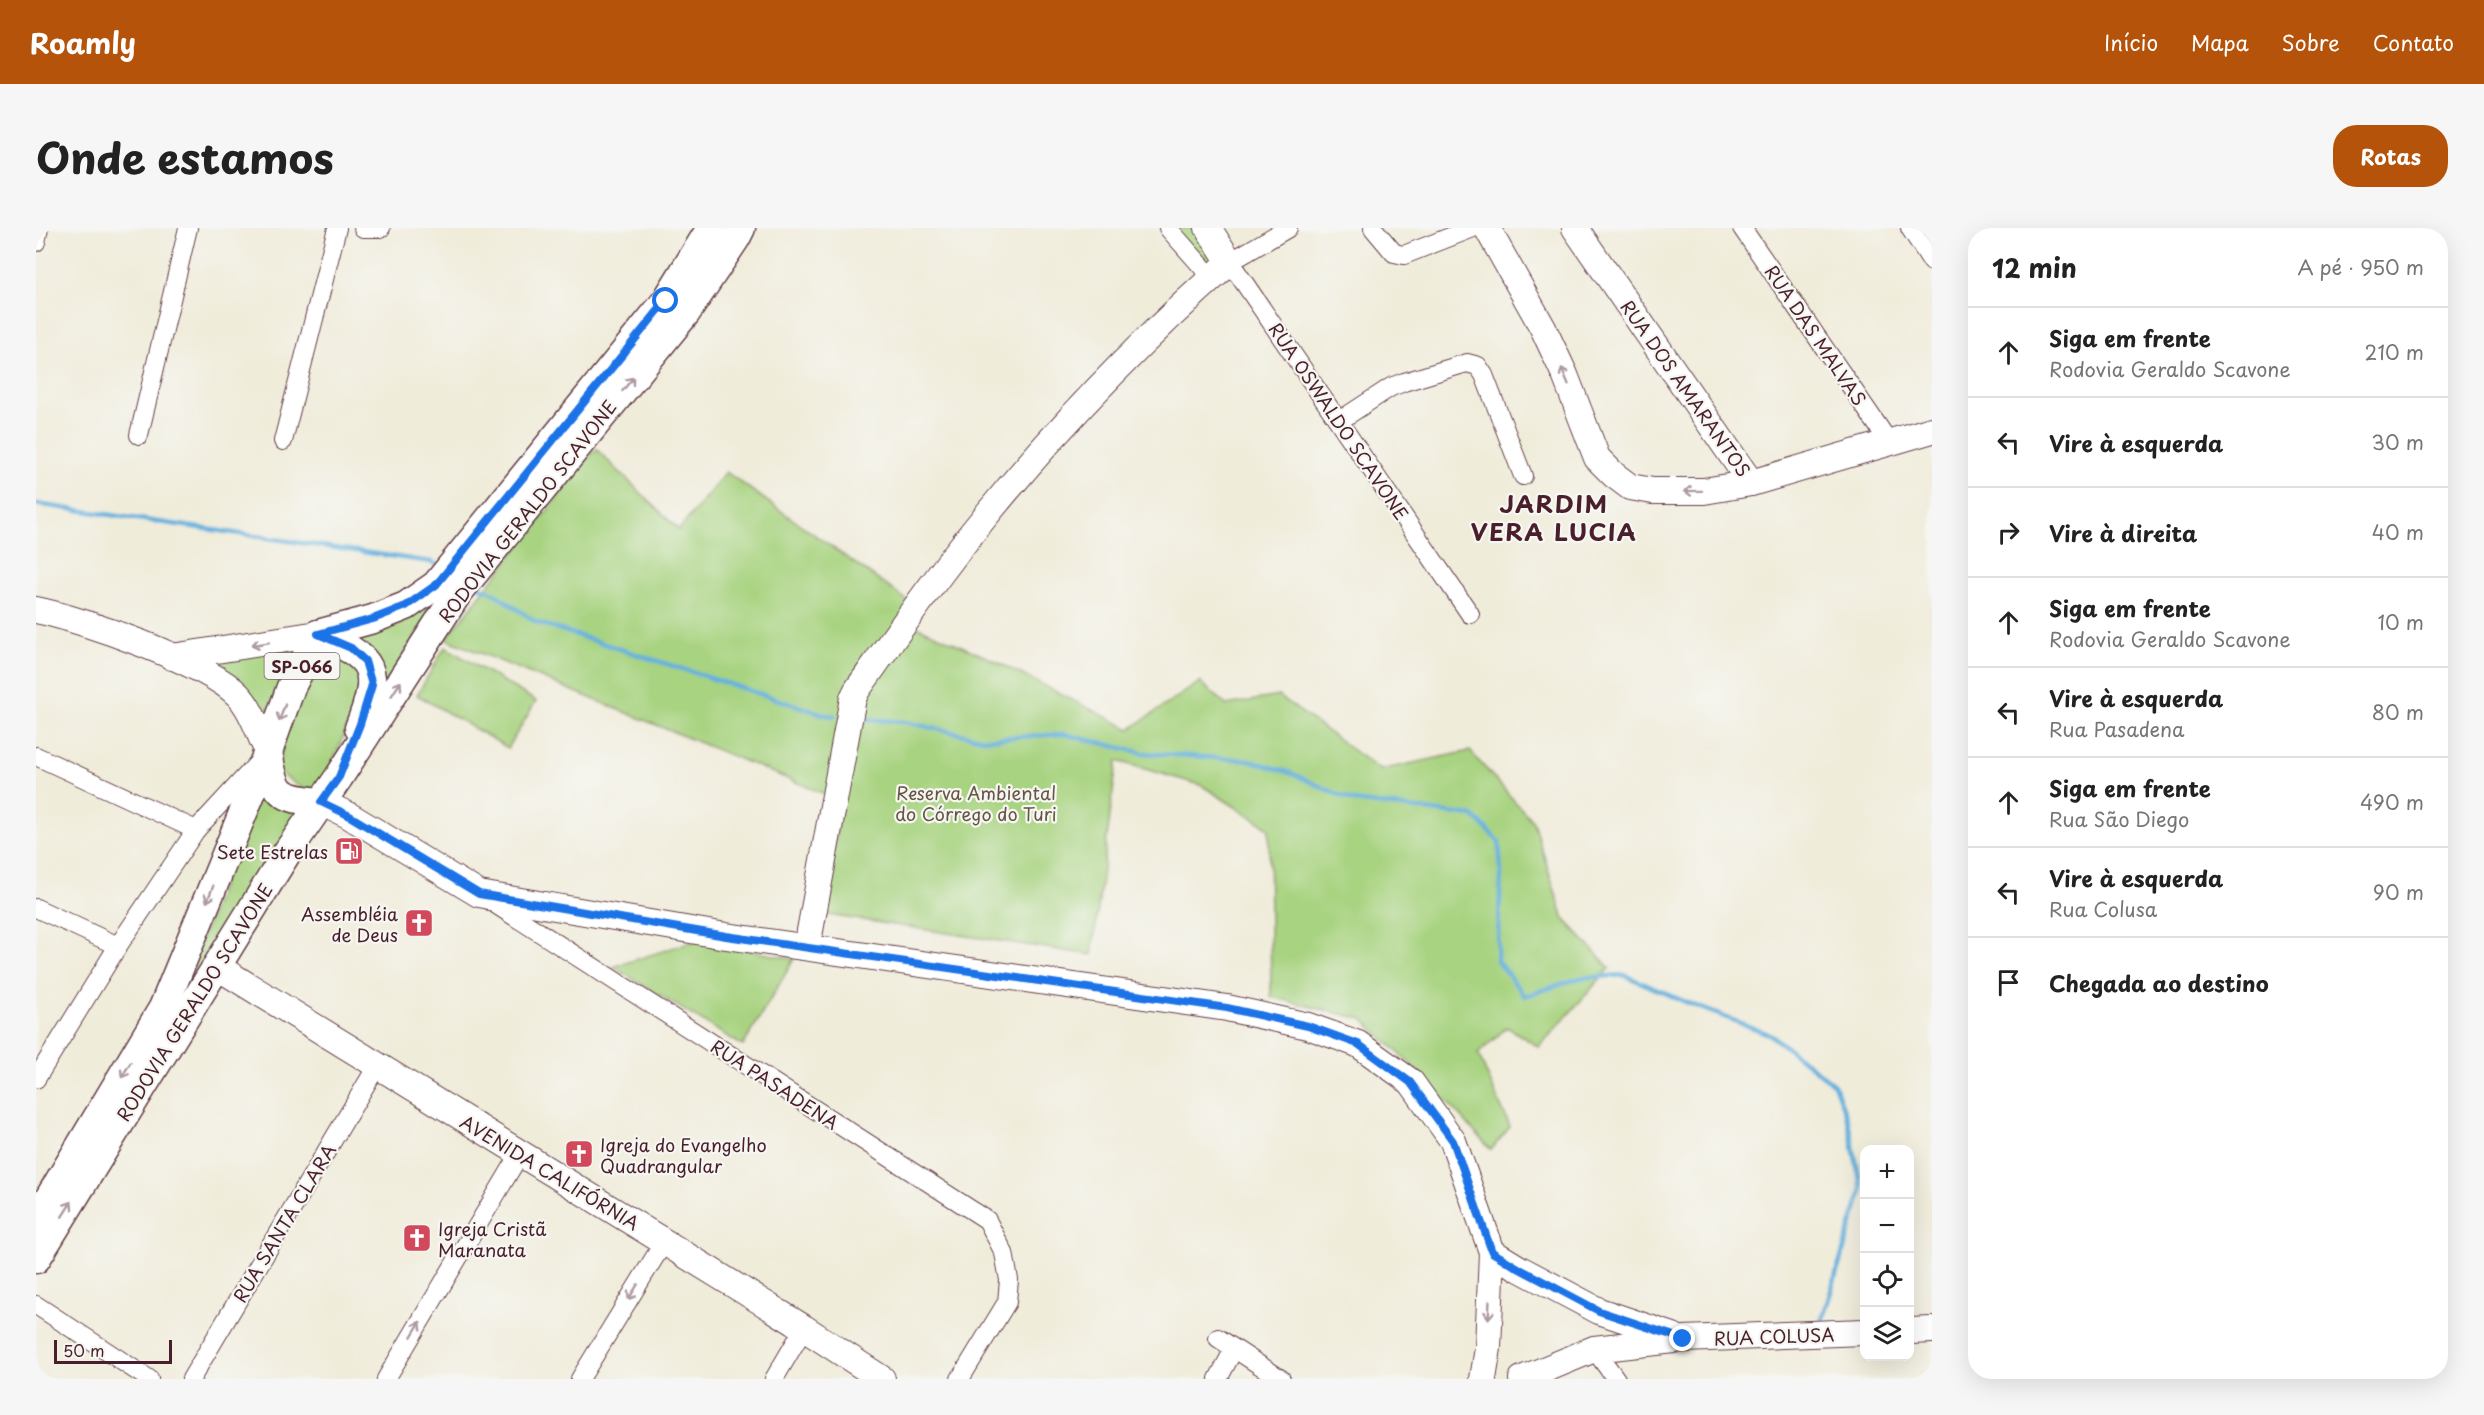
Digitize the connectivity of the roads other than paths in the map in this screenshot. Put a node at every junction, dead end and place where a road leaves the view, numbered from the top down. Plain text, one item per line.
1 (39, 228) edge
2 (188, 228) edge
3 (337, 228) edge
4 (363, 228) edge
5 (381, 228) edge
6 (711, 228) edge
7 (741, 228) edge
8 (1168, 228) edge
9 (1208, 228) edge
10 (1288, 228) edge
11 (1373, 228) edge
12 (1473, 228) edge
13 (1487, 228) edge
14 (1575, 228) edge
15 (1742, 228) edge
16 (1910, 228) edge
17 (695, 240) edge
18 (36, 242) edge
19 (1932, 262) edge
20 (1221, 270) junction
21 (1339, 421) junction
22 (1932, 430) edge
23 (139, 435) dead end
24 (283, 441) dead end
25 (1889, 442) junction
26 (1523, 476) dead end
27 (1750, 483) junction
28 (36, 610) edge
29 (1470, 614) dead end
30 (318, 634) junction
31 (172, 657) junction
32 (268, 752) junction
33 (36, 756) edge
34 (339, 777) junction
35 (321, 802) junction
36 (196, 830) junction
37 (479, 894) junction
38 (544, 905) junction
39 (36, 908) edge
40 (532, 928) junction
41 (118, 946) junction
42 (807, 947) junction
43 (216, 966) junction
44 (42, 1057) edge
45 (377, 1066) junction
46 (36, 1079) edge
47 (520, 1154) junction
48 (36, 1220) edge
49 (664, 1242) junction
50 (1492, 1252) junction
51 (36, 1259) edge
52 (36, 1305) edge
53 (1599, 1311) junction
54 (804, 1328) junction
55 (1932, 1330) edge
56 (1914, 1331) edge
57 (1860, 1332) edge
58 (1218, 1338) dead end
59 (1683, 1339) junction
60 (1488, 1348) junction
61 (1234, 1349) junction
62 (1594, 1349) junction
63 (148, 1379) edge
64 (191, 1379) edge
65 (386, 1379) edge
66 (580, 1379) edge
67 (774, 1379) edge
68 (882, 1379) edge
69 (960, 1379) edge
70 (1218, 1379) edge
71 (1281, 1379) edge
72 (1483, 1379) edge
73 (1522, 1379) edge
74 (1617, 1379) edge

1 - 18 street
2 - 23 street
3 - 24 street
4 - 5 street
6 - 17 main road, RODOVIA GERALDO SCAVONE / SP-066
34 -> 7 main road, RODOVIA GERALDO SCAVONE
8 - 20 street
9 - 20 street, RUA OSWALDO SCAVONE
10 - 20 street
11 - 12 street
27 -> 13 street
14 - 27 street, RUA DOS AMARANTOS
15 - 25 street, RUA DAS MALVAS
16 - 19 street
17 - 30 main road, RODOVIA GERALDO SCAVONE / SP-066
20 - 21 street, RUA OSWALDO SCAVONE
20 - 42 street
21 - 26 street
21 - 29 street, RUA OSWALDO SCAVONE
22 - 25 street, RUA DOS AMARANTOS
25 - 27 street, RUA DOS AMARANTOS
28 - 31 street
30 -> 31 street
30 -> 32 main road, RODOVIA GERALDO SCAVONE / SP-066
30 - 34 main road
31 - 32 street
32 - 35 main road
32 - 36 street
32 -> 48 main road, RODOVIA GERALDO SCAVONE / SP-066
33 - 36 street
34 - 35 main road, RODOVIA GERALDO SCAVONE
35 - 37 street, RUA PASADENA
35 - 43 main road, RODOVIA GERALDO SCAVONE
36 - 41 street
37 - 38 street
37 - 40 street, RUA PASADENA
38 - 40 street
38 - 42 street
39 - 41 street
40 - 69 street, RUA PASADENA
41 - 44 street
42 - 50 street
43 - 45 street, AVENIDA CALIFÓRNIA
51 -> 43 main road, RODOVIA GERALDO SCAVONE
44 - 46 street
45 - 47 street, AVENIDA CALIFÓRNIA
45 - 64 street, RUA SANTA CLARA
47 - 49 street, AVENIDA CALIFÓRNIA
65 -> 47 street
49 - 54 street, AVENIDA CALIFÓRNIA
49 -> 66 street
50 - 53 street, RUA COLUSA
50 -> 60 street
52 - 63 street
53 - 59 street, RUA COLUSA
53 - 62 street
54 - 67 street
54 - 68 street, AVENIDA CALIFÓRNIA
55 - 56 street
57 - 59 street, RUA COLUSA
58 - 61 street
59 - 62 street, RUA COLUSA
60 - 72 street
60 - 73 street
61 - 70 street
61 - 71 street
62 - 73 street, RUA COLUSA
62 - 74 street

